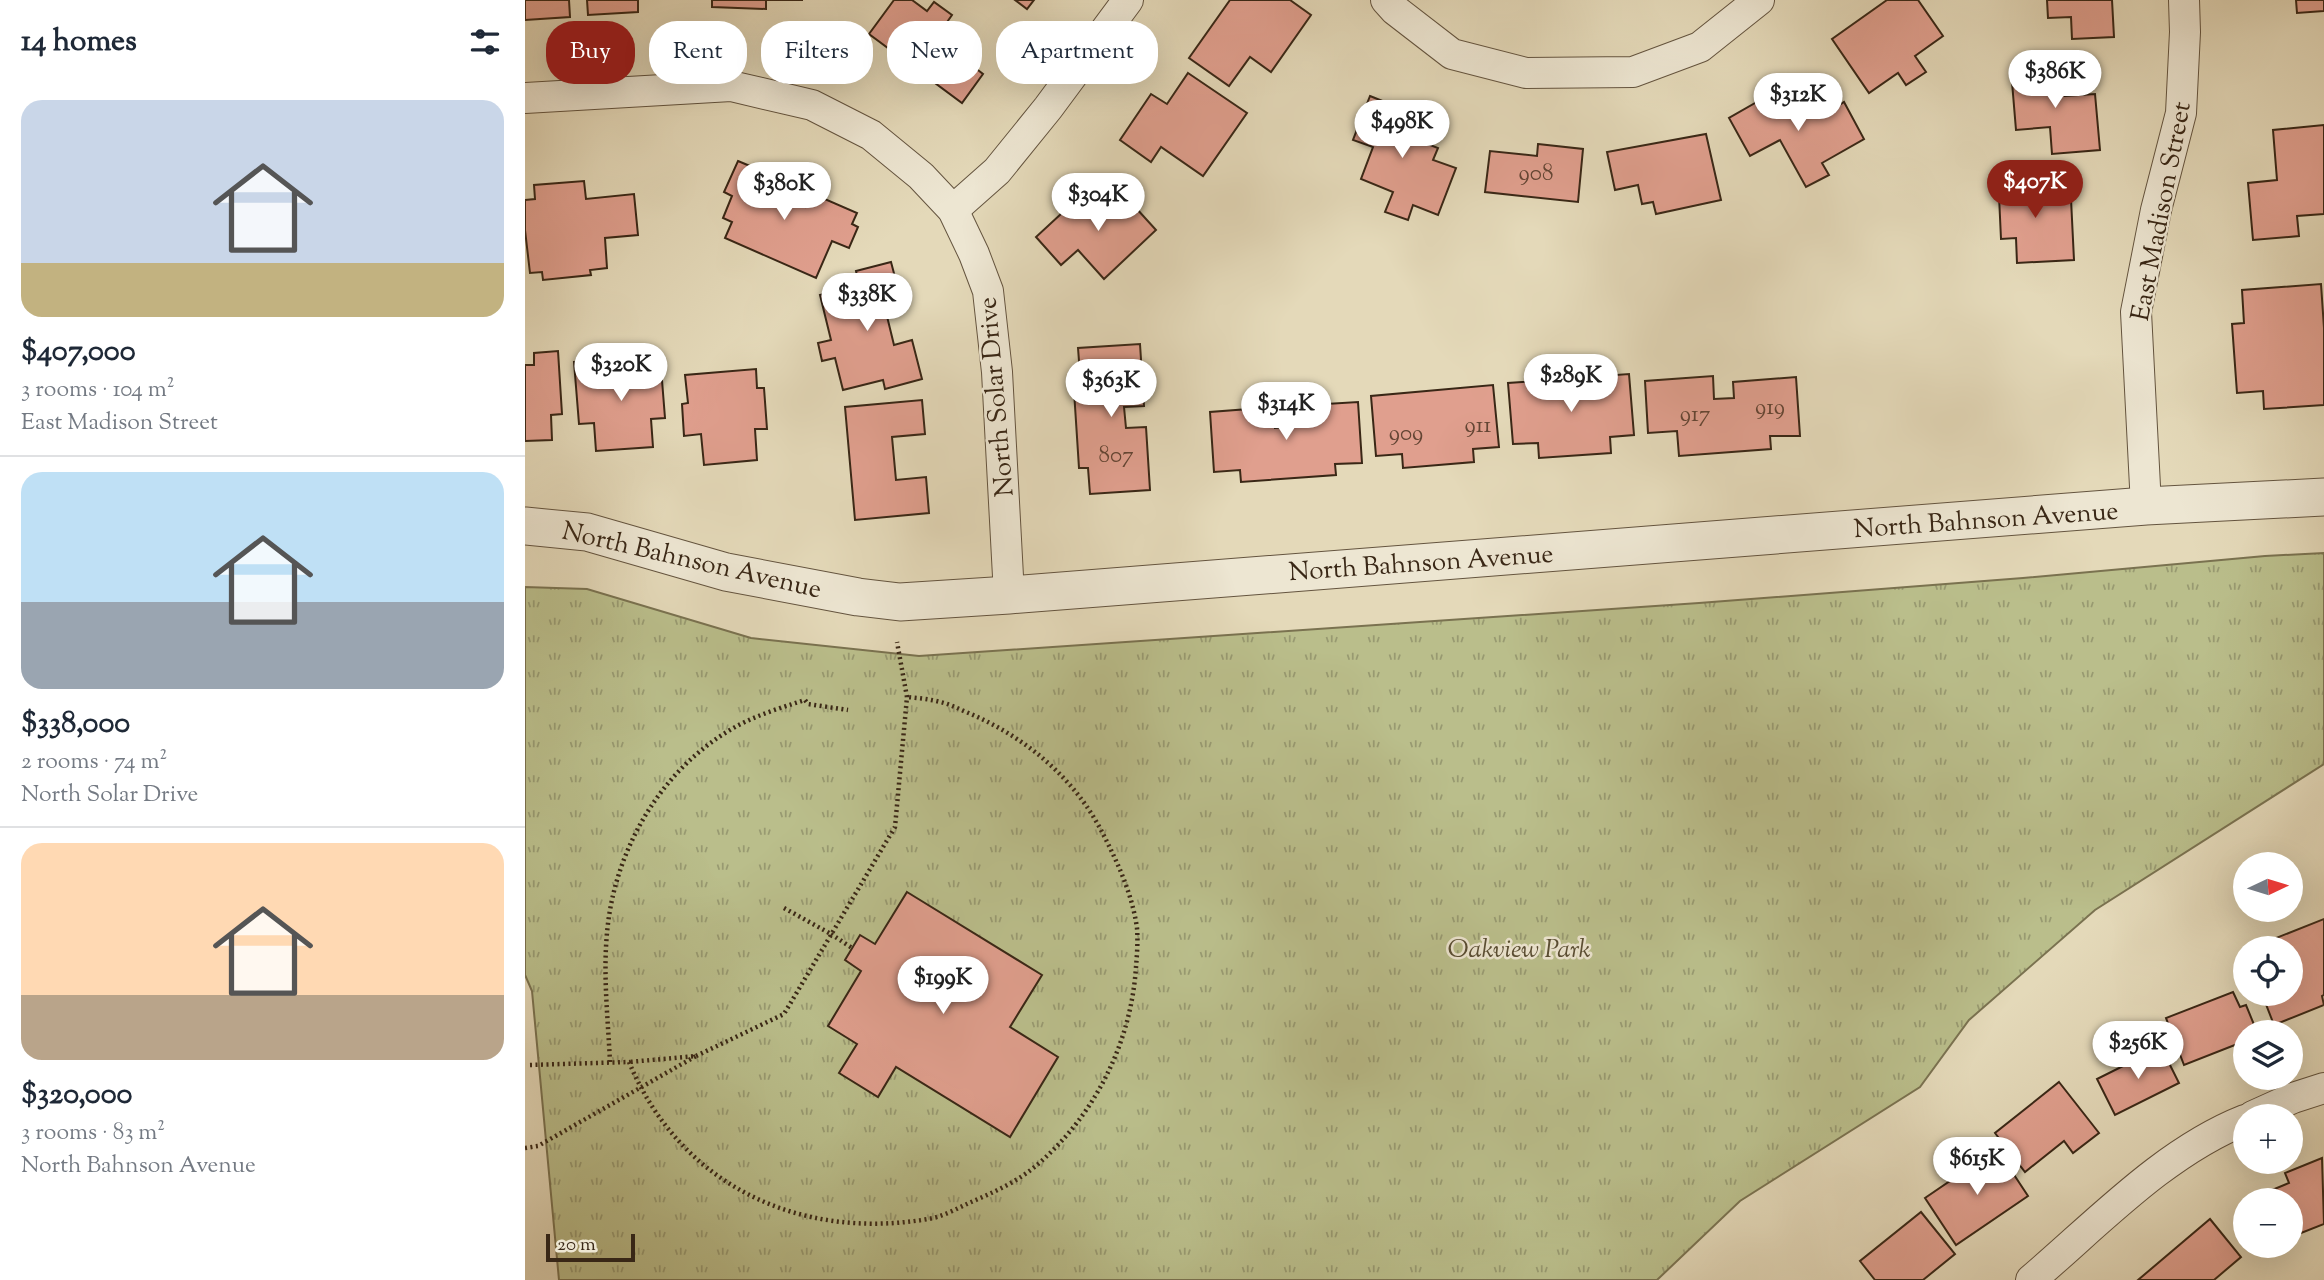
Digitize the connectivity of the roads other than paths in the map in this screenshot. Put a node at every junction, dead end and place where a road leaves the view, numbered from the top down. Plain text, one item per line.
1 (1128, 0) edge
2 (1386, 0) edge
3 (1759, 0) edge
4 (2183, 0) edge
5 (525, 98) edge
6 (953, 210) junction
7 (2324, 497) edge
8 (2146, 506) junction
9 (525, 526) edge
10 (1009, 595) junction
11 (2324, 1088) edge
12 (2278, 1104) edge
13 (2233, 1126) edge
14 (2031, 1280) edge

1 - 6 street
2 - 3 street
4 - 8 street, East Madison Street
5 - 6 street, North Solar Drive
6 - 10 street, North Solar Drive
7 - 8 street, North Bahnson Avenue
8 - 10 street, North Bahnson Avenue
9 - 10 street, North Bahnson Avenue
11 - 12 street
13 - 14 street

